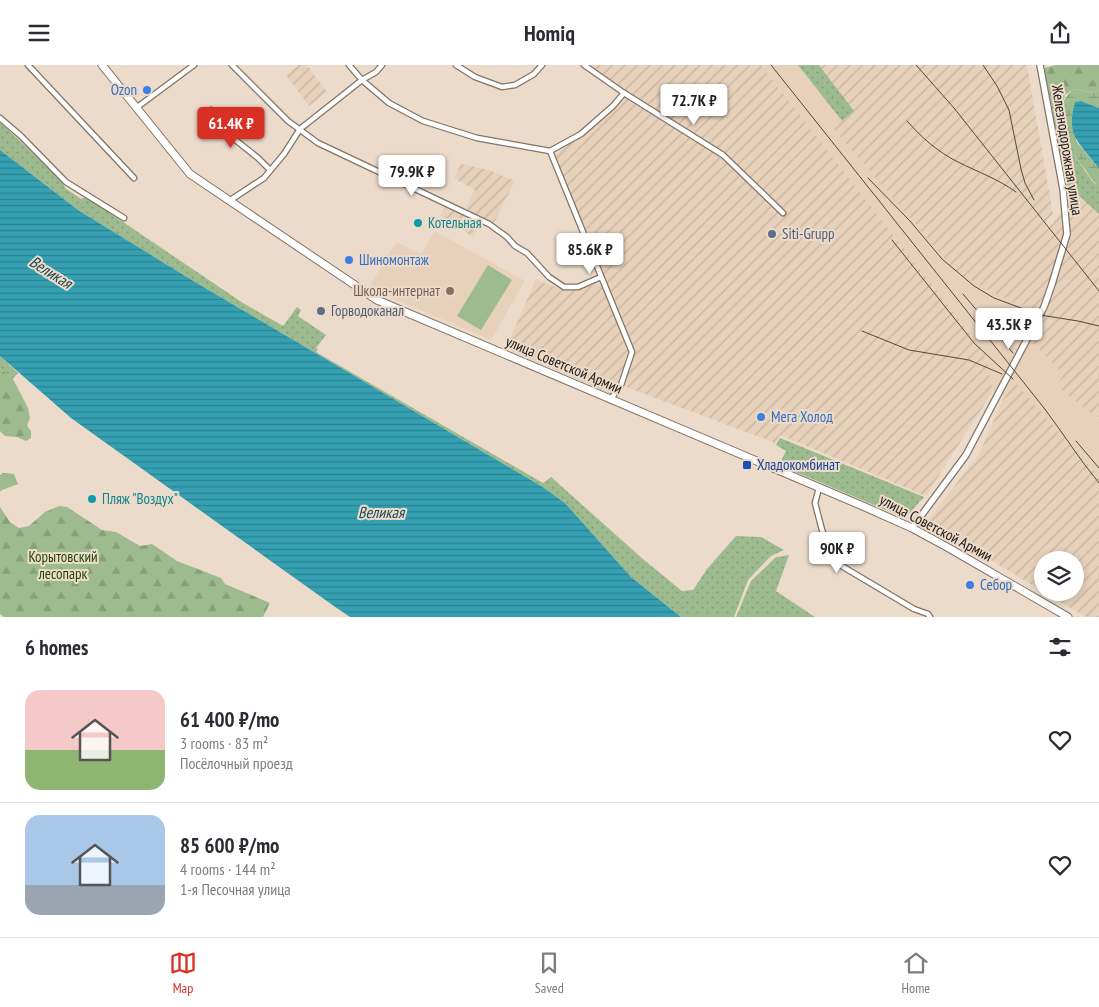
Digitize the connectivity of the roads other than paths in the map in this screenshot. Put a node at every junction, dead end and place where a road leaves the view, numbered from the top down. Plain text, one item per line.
1 (28, 65) edge
2 (102, 65) edge
3 (194, 65) edge
4 (232, 65) edge
5 (349, 65) edge
6 (382, 65) edge
7 (456, 65) edge
8 (542, 65) edge
9 (584, 65) edge
10 (1040, 65) edge
11 (362, 80) junction
12 (624, 93) junction
13 (136, 108) junction
14 (211, 110) dead end
15 (0, 118) edge
16 (300, 129) junction
17 (550, 151) junction
18 (270, 171) junction
19 (134, 178) dead end
20 (230, 201) junction
21 (783, 213) dead end
22 (124, 218) dead end
23 (601, 277) junction
24 (610, 399) junction
25 (819, 488) junction
26 (912, 528) junction
27 (930, 617) edge
28 (1068, 617) edge

1 - 19 street
2 - 13 main road, улица Советской Армии
3 - 13 street
4 - 16 street
5 - 11 street
6 - 11 street
7 - 8 street
9 - 12 street
10 - 26 street, Железнодорожная улица
11 - 16 street
11 - 17 street
12 - 17 street
12 - 21 street
13 - 20 main road, улица Советской Армии
14 - 18 street
15 - 22 street
16 - 18 street
16 - 23 street
17 - 23 street
18 - 20 street
20 - 24 main road, улица Советской Армии
23 - 24 street
24 - 25 main road, улица Советской Армии
25 - 26 main road, улица Советской Армии
25 - 27 street
26 - 28 main road, улица Советской Армии

